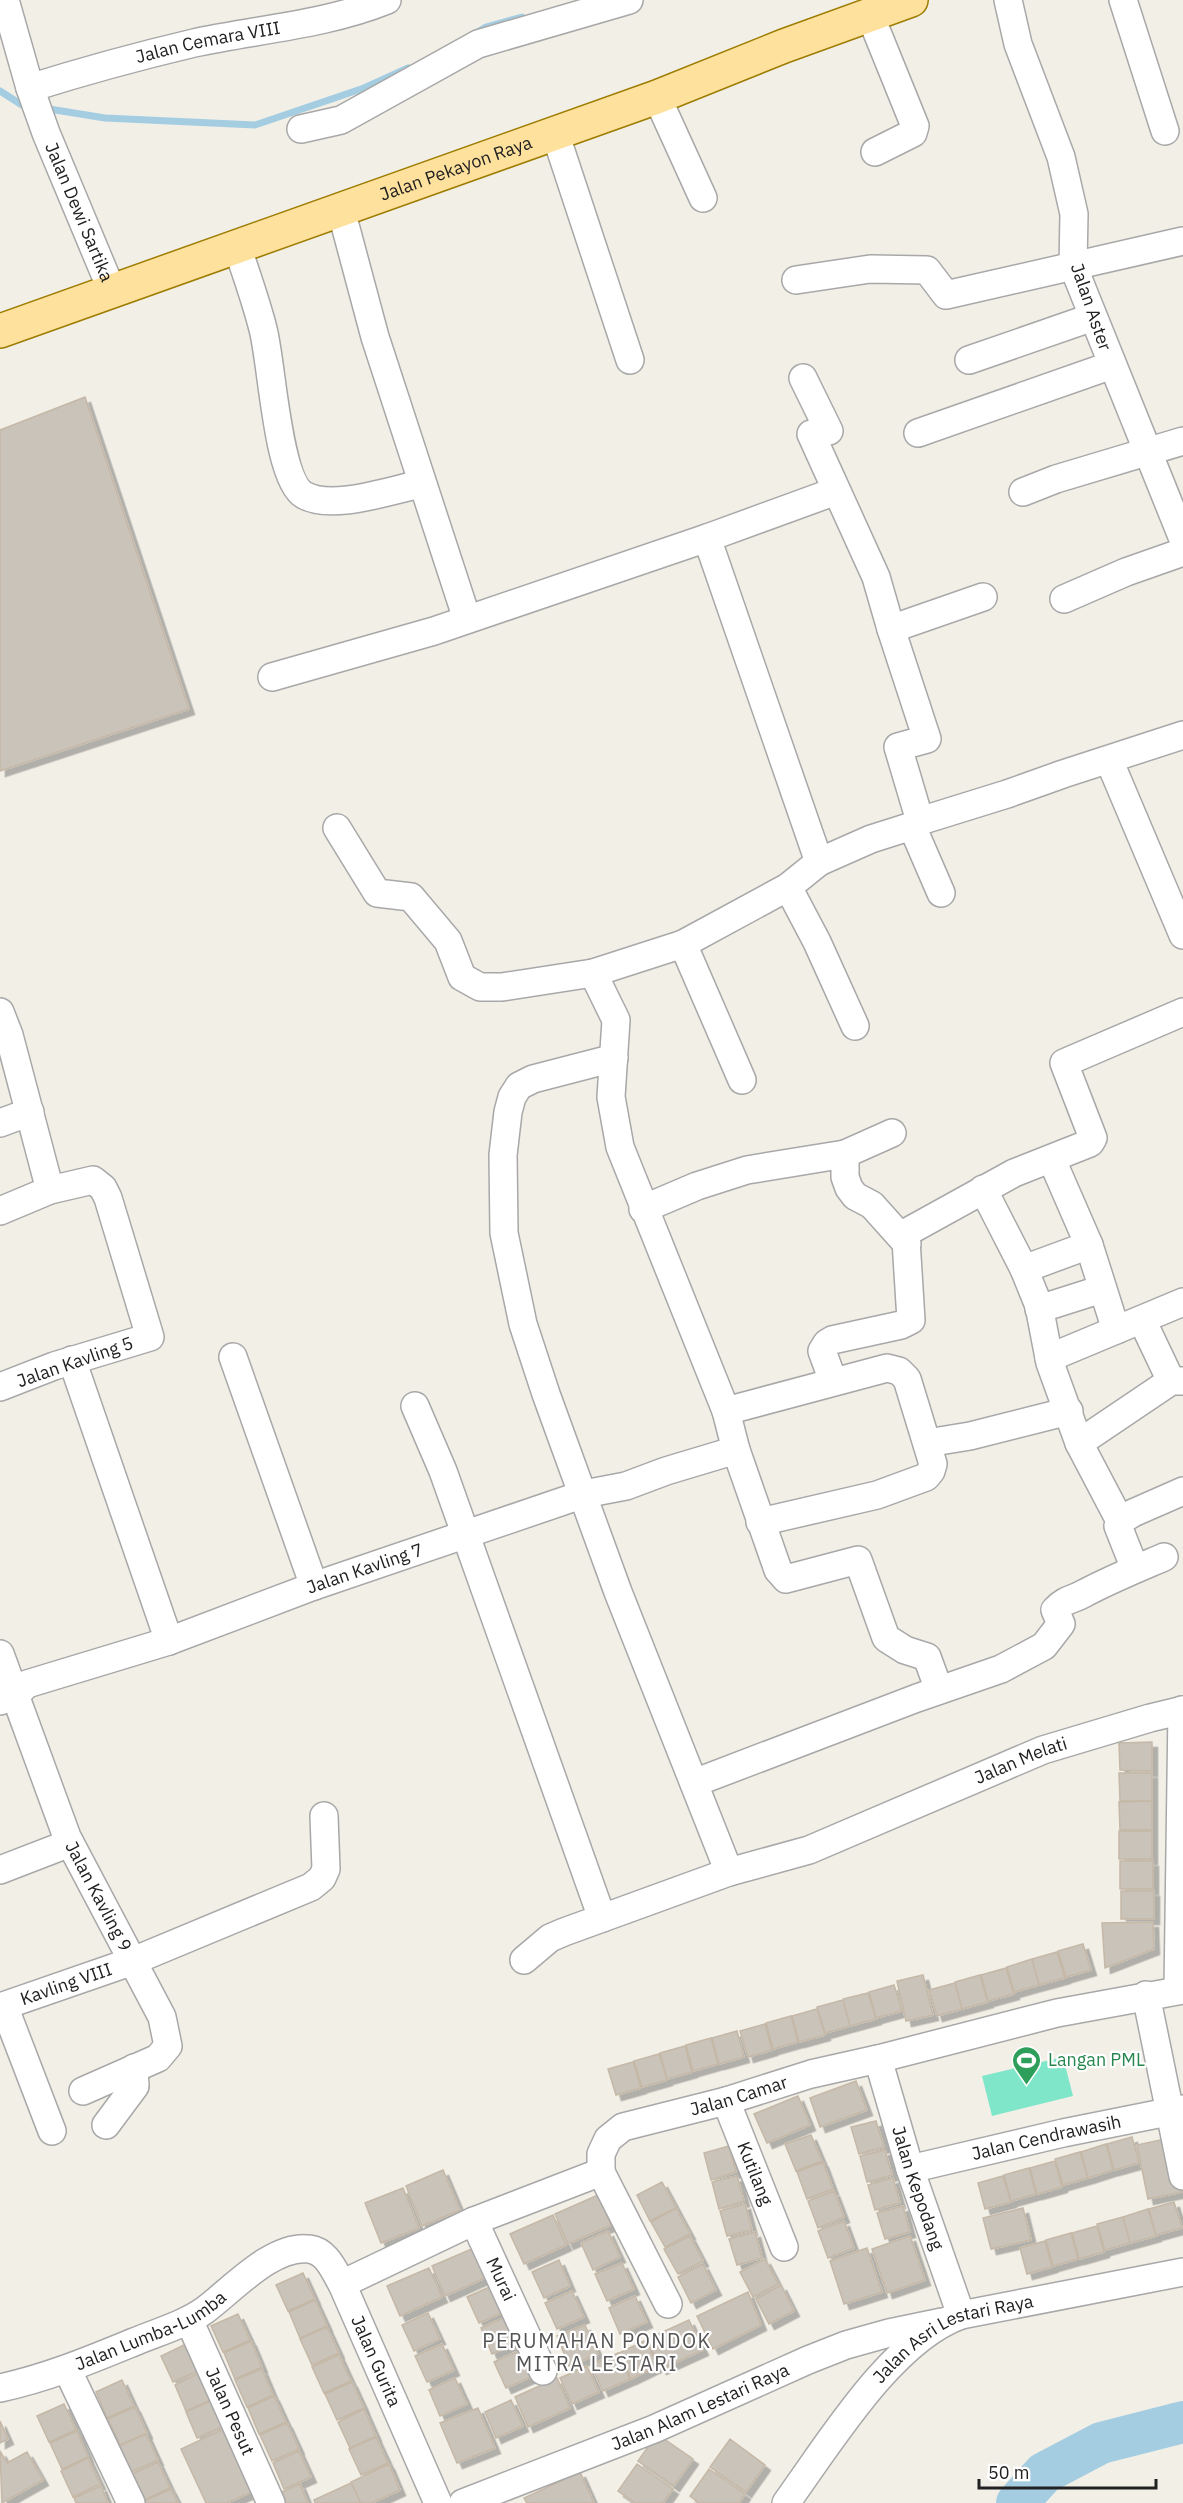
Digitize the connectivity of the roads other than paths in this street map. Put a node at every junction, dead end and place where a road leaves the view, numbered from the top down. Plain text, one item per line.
1 (5, 0) edge
2 (387, 0) edge
3 (629, 0) edge
4 (911, 0) edge
5 (1008, 0) edge
6 (1123, 0) edge
7 (870, 15) junction
8 (31, 91) junction
9 (657, 97) junction
10 (301, 129) dead end
11 (1165, 131) dead end
12 (555, 133) junction
13 (875, 152) dead end
14 (703, 198) dead end
15 (341, 210) junction
16 (1183, 242) edge
17 (237, 246) junction
18 (1073, 267) junction
19 (796, 280) dead end
20 (112, 291) junction
21 (1093, 317) junction
22 (0, 331) edge
23 (630, 360) dead end
24 (969, 360) dead end
25 (1112, 365) junction
26 (803, 378) dead end
27 (918, 433) dead end
28 (1183, 441) edge
29 (1147, 453) junction
30 (421, 484) junction
31 (836, 491) junction
32 (1023, 492) dead end
33 (707, 538) junction
34 (1183, 538) edge
35 (1183, 552) edge
36 (983, 597) dead end
37 (1064, 598) dead end
38 (466, 620) junction
39 (891, 629) junction
40 (272, 677) dead end
41 (1183, 735) edge
42 (1109, 760) junction
43 (916, 824) junction
44 (337, 828) dead end
45 (819, 862) junction
46 (788, 887) junction
47 (940, 893) dead end
48 (1183, 935) edge
49 (683, 944) junction
50 (593, 973) junction
51 (0, 1012) edge
52 (1181, 1018) edge
53 (855, 1026) dead end
54 (614, 1058) junction
55 (742, 1080) dead end
56 (30, 1112) junction
57 (0, 1123) edge
58 (892, 1133) dead end
59 (844, 1154) junction
60 (1052, 1160) junction
61 (983, 1189) junction
62 (50, 1190) junction
63 (643, 1209) junction
64 (0, 1210) edge
65 (907, 1244) junction
66 (1089, 1245) junction
67 (1024, 1269) junction
68 (1102, 1289) junction
69 (1183, 1302) edge
70 (1039, 1309) junction
71 (1142, 1320) junction
72 (1116, 1330) junction
73 (233, 1357) dead end
74 (1049, 1358) junction
75 (72, 1360) junction
76 (833, 1381) junction
77 (1177, 1381) edge
78 (0, 1387) edge
79 (415, 1406) dead end
80 (726, 1411) junction
81 (1068, 1411) junction
82 (927, 1443) junction
83 (1079, 1443) junction
84 (736, 1450) junction
85 (1183, 1491) edge
86 (584, 1494) junction
87 (1120, 1521) junction
88 (760, 1522) junction
89 (466, 1535) junction
90 (1164, 1557) dead end
91 (1135, 1569) junction
92 (314, 1586) junction
93 (168, 1641) junction
94 (0, 1654) edge
95 (939, 1690) junction
96 (7, 1698) edge
97 (1183, 1710) edge
98 (694, 1783) junction
99 (324, 1816) dead end
100 (70, 1843) junction
101 (0, 1870) edge
102 (729, 1872) junction
103 (602, 1918) junction
104 (524, 1960) dead end
105 (133, 1961) junction
106 (1181, 1990) edge
107 (1146, 1995) junction
108 (2, 2006) edge
109 (878, 2060) junction
110 (134, 2068) junction
111 (83, 2091) dead end
112 (726, 2101) junction
113 (1177, 2110) edge
114 (106, 2126) dead end
115 (52, 2131) dead end
116 (910, 2169) junction
117 (601, 2172) junction
118 (1183, 2176) edge
119 (474, 2221) junction
120 (784, 2247) dead end
121 (289, 2251) joint
122 (1183, 2271) edge
123 (342, 2284) junction
124 (668, 2304) dead end
125 (952, 2319) junction
126 (189, 2320) junction
127 (68, 2369) junction
128 (543, 2371) dead end
129 (0, 2388) edge
130 (131, 2503) edge
131 (271, 2503) edge
132 (438, 2503) edge
133 (464, 2503) edge
134 (786, 2503) edge

1 - 8 street
2 - 8 street, Jalan Cemara VIII
3 - 10 street
4 - 7 main road, Jalan Pekayon Raya
5 - 18 street, Jalan Aster
6 - 11 street
7 - 9 main road, Jalan Pekayon Raya
7 - 13 street
8 - 20 street, Jalan Dewi Sartika
9 - 12 main road, Jalan Pekayon Raya
9 - 14 street
12 - 15 main road, Jalan Pekayon Raya
12 - 23 street
15 - 17 main road, Jalan Pekayon Raya
15 - 30 street
16 - 18 street
17 - 20 main road, Jalan Pekayon Raya
17 - 30 street
18 - 19 street
18 - 21 street, Jalan Aster
20 - 22 main road, Jalan Pekayon Raya
21 - 24 street
21 - 25 street, Jalan Aster
25 - 27 street
25 - 29 street, Jalan Aster
26 - 31 street
28 - 29 street
29 - 32 street
29 - 34 street, Jalan Aster
30 - 38 street
31 - 33 street
31 - 39 street
33 - 38 street
33 - 45 street
35 - 37 street
36 - 39 street
38 - 40 street
39 - 43 street
41 - 42 street
42 - 43 street
42 - 48 street
43 - 45 street
43 - 47 street
44 - 50 street
45 - 46 street
46 - 49 street
46 - 53 street
49 - 50 street
49 - 55 street
50 - 54 street
51 - 56 street
52 - 60 street
54 - 63 street
54 - 86 street
56 - 57 street
56 - 62 street
58 - 59 street
59 - 63 street
59 - 65 street
60 - 61 street
60 - 66 street
61 - 65 street
61 - 67 street
62 - 64 street
62 - 75 street, Jalan Kavling 5
63 - 80 street
65 - 76 street
66 - 67 street
66 - 68 street
67 - 70 street
68 - 70 street
68 - 72 street
69 - 71 street
70 - 74 street
71 - 72 street
71 - 77 street
72 - 74 street
73 - 92 street
74 - 81 street
75 - 78 street, Jalan Kavling 5
75 - 93 street
76 - 80 street
76 - 82 street
77 - 83 street
79 - 89 street
80 - 84 street
81 - 82 street
81 - 83 street
82 - 88 street
83 - 87 street
84 - 86 street, Jalan Kavling 7
84 - 88 street
85 - 87 street
86 - 89 street, Jalan Kavling 7
86 - 98 street
87 - 91 street
88 - 95 street
89 - 92 street, Jalan Kavling 7
89 - 103 street
90 - 91 street
91 - 95 street
92 - 93 street, Jalan Kavling 7
93 - 96 street, Jalan Kavling 7
94 - 96 street, Jalan Kavling 9
95 - 98 street
96 - 100 street, Jalan Kavling 9
97 - 102 street, Jalan Melati
97 - 106 street, Jalan Melati
98 - 102 street
99 - 105 street, Kavling VIII
100 - 101 street
100 - 105 street, Jalan Kavling 9
102 - 103 street, Jalan Melati
103 - 104 street, Jalan Melati
105 - 108 street, Kavling VIII
105 - 110 street, Jalan Kavling 9
106 - 107 street, Jalan Camar
107 - 109 street, Jalan Camar
107 - 113 street
108 - 115 street
109 - 112 street, Jalan Camar
109 - 116 street, Jalan Kepodang
110 - 111 street, Jalan Kavling 9
110 - 114 street
112 - 117 street, Jalan Camar
112 - 120 street, Kutilang
113 - 116 street, Jalan Cendrawasih
113 - 118 street
116 - 125 street, Jalan Kepodang
117 - 119 street
117 - 124 street
119 - 123 street
119 - 128 street, Murai
121 - 123 street, Jalan Gurita
121 - 126 street, Jalan Lumba-Lumba
122 - 125 street, Jalan Asri Lestari Raya
123 - 132 street, Jalan Gurita
125 - 133 street, Jalan Alam Lestari Raya
125 - 134 street, Jalan Asri Lestari Raya
126 - 127 street, Jalan Lumba-Lumba
126 - 131 street, Jalan Pesut
127 - 129 street, Jalan Lumba-Lumba
127 - 130 street

